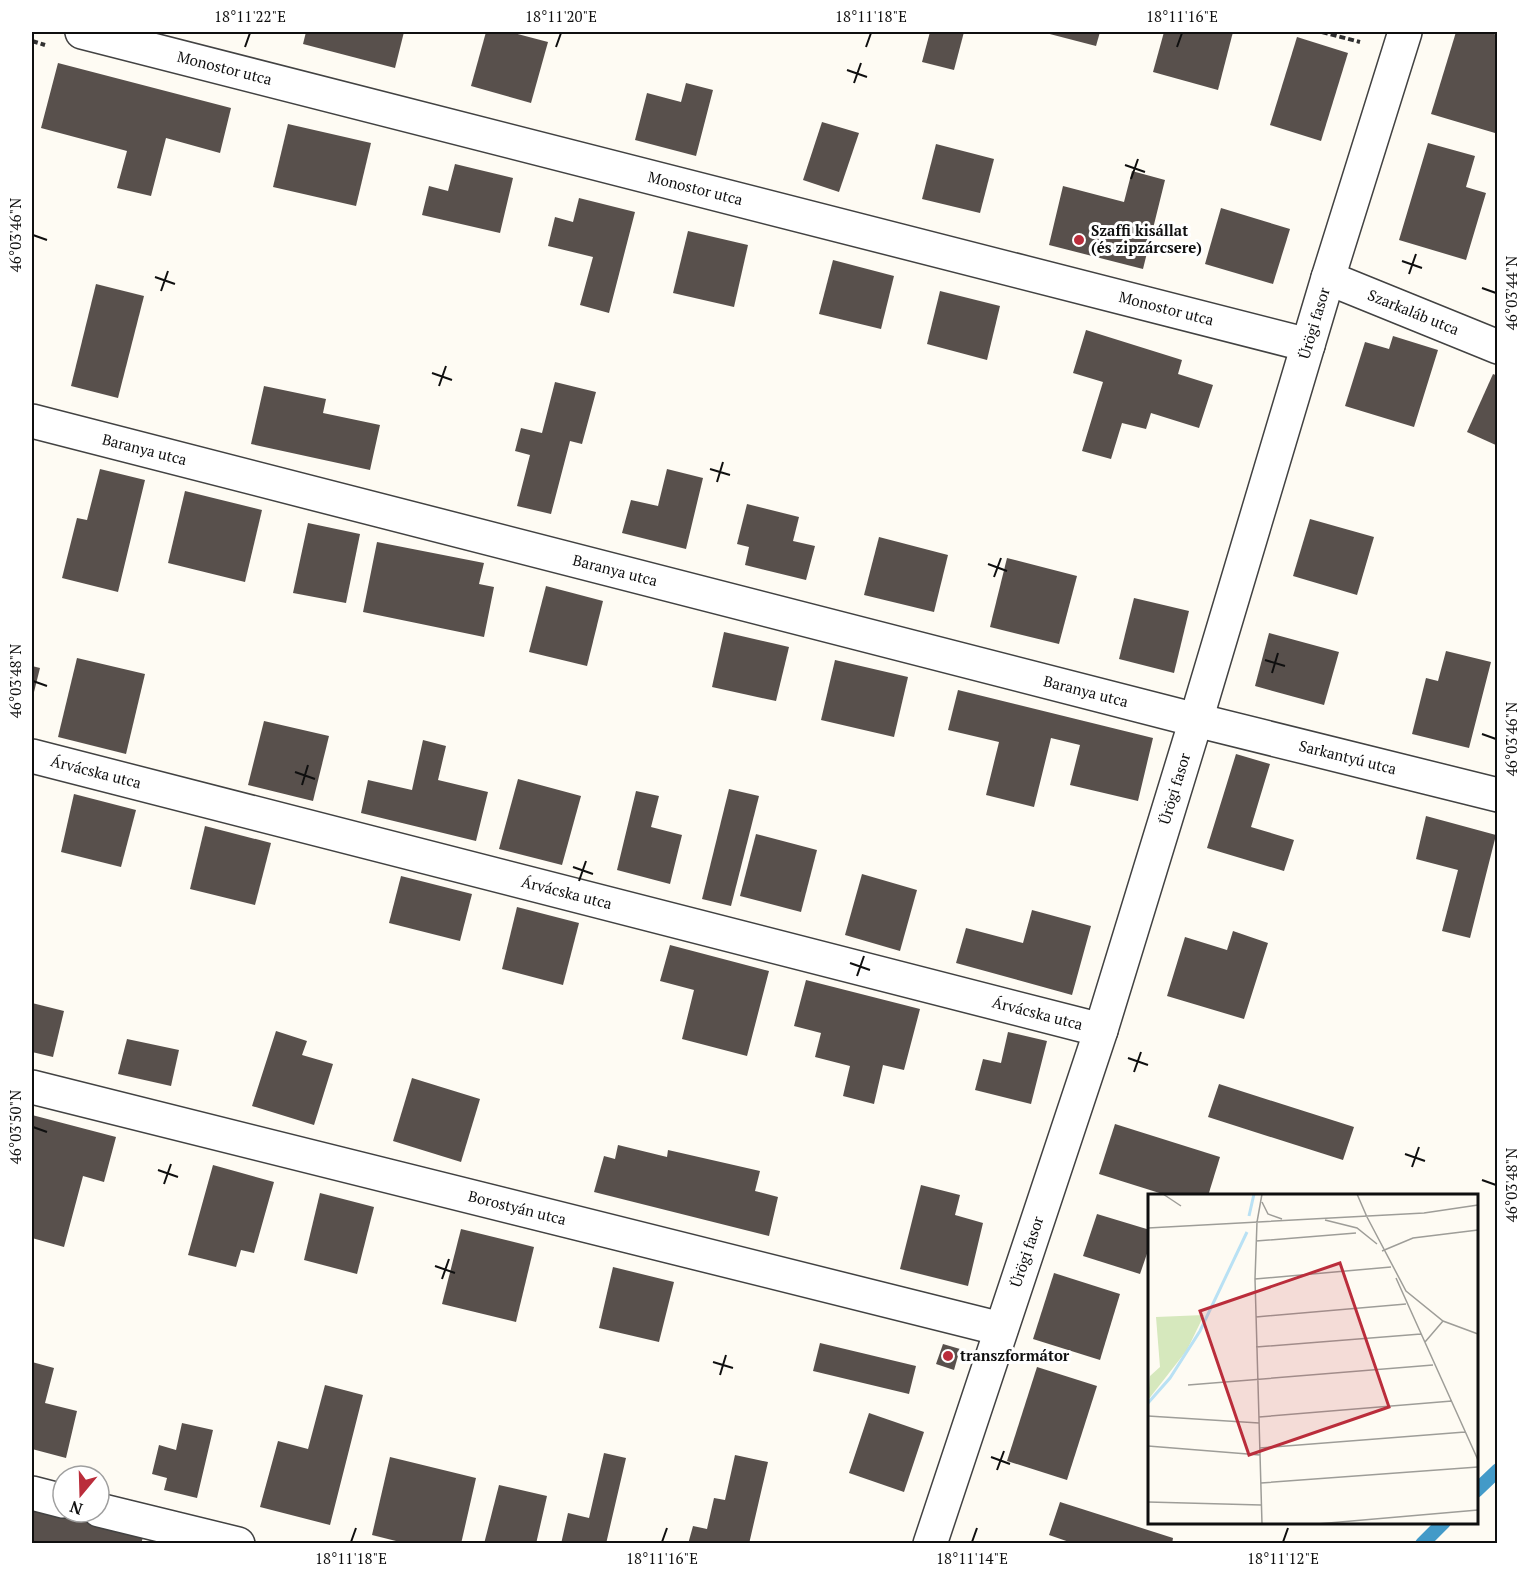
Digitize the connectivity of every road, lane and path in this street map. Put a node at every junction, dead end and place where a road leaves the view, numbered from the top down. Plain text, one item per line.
1 (1322, 32) edge
2 (1405, 32) edge
3 (68, 39) edge
4 (32, 41) edge
5 (1370, 44) dead end
6 (1328, 278) junction
7 (1308, 345) junction
8 (1497, 347) edge
9 (32, 421) edge
10 (1196, 720) junction
11 (32, 756) edge
12 (1497, 795) edge
13 (1101, 1030) junction
14 (32, 1087) edge
15 (1001, 1329) junction
16 (32, 1493) edge
17 (51, 1498) edge
18 (111, 1512) edge
19 (238, 1544) edge
20 (930, 1544) edge

1 - 5 path
2 - 6 street, Ürögi fasor
3 - 4 path
3 - 7 street, Monostor utca
6 - 7 street, Ürögi fasor
6 - 8 street, Szarkaláb utca
7 - 10 street, Ürögi fasor
9 - 10 street, Baranya utca
10 - 12 street, Sarkantyú utca
10 - 13 street, Ürögi fasor
11 - 13 street, Árvácska utca
13 - 15 street, Ürögi fasor
14 - 15 street, Borostyán utca
15 - 20 street, Ürögi fasor
16 - 17 street
18 - 19 street

